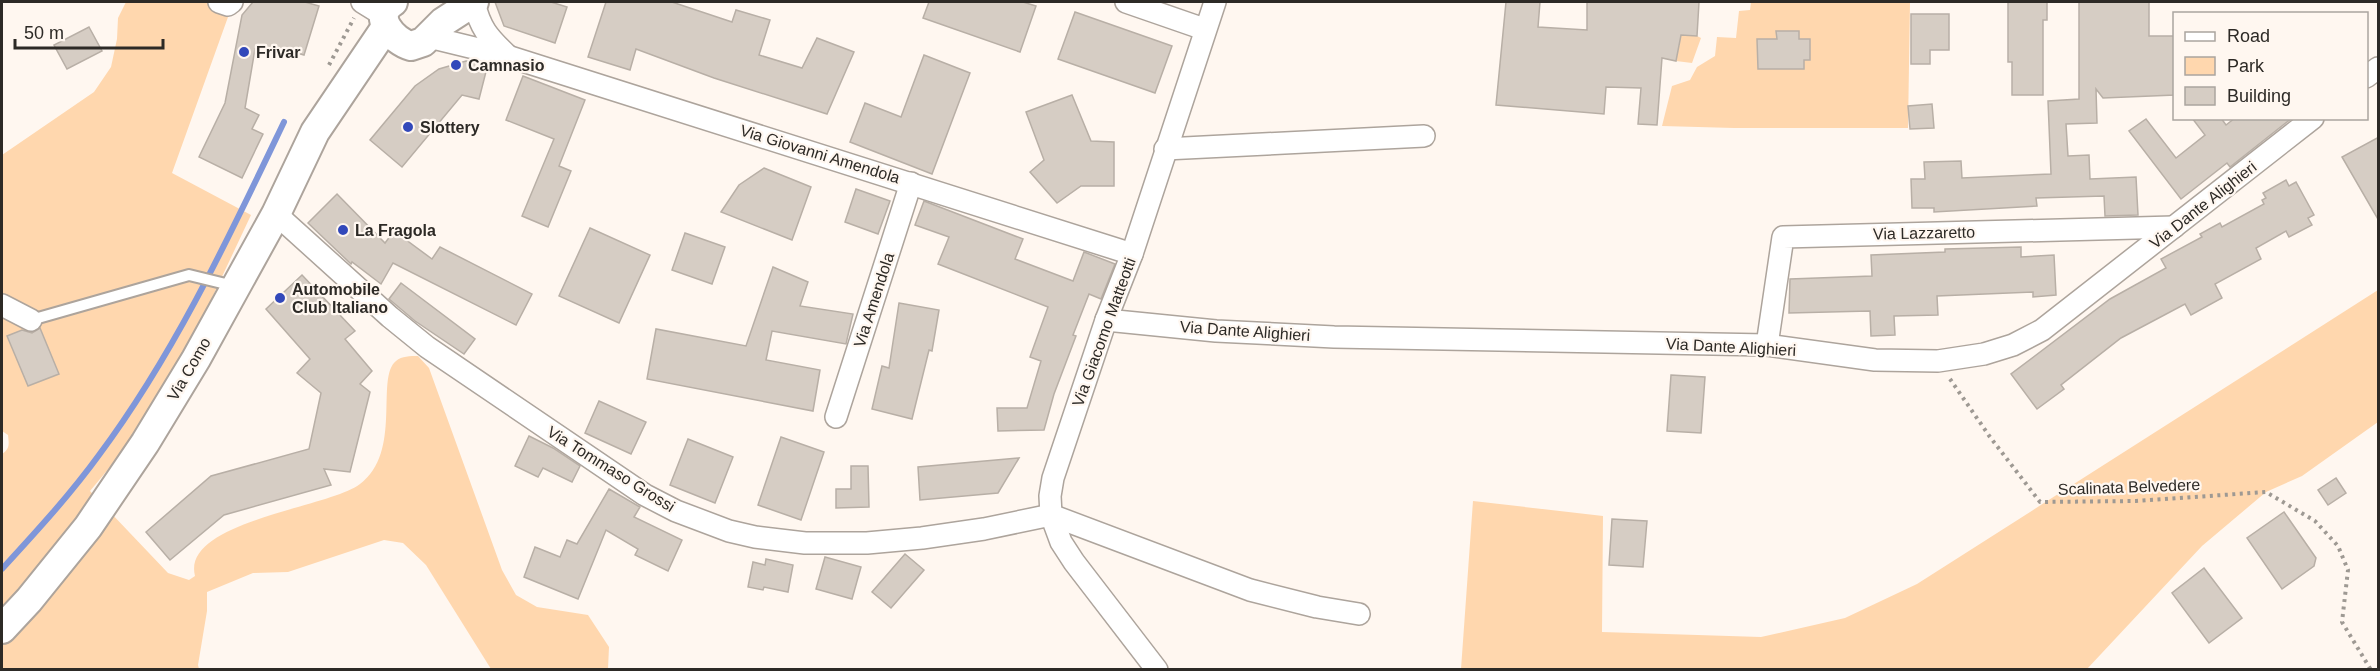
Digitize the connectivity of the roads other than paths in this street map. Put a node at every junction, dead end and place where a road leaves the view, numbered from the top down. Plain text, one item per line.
1 (219, 2) edge
2 (232, 2) edge
3 (474, 2) edge
4 (1126, 2) edge
5 (1215, 2) edge
6 (381, 11) edge
7 (1204, 29) junction
8 (420, 42) junction
9 (507, 56) junction
10 (345, 89) junction
11 (2310, 120) edge
12 (1424, 136) dead end
13 (1165, 149) junction
14 (911, 183) junction
15 (276, 214) junction
16 (2174, 227) junction
17 (1132, 254) junction
18 (234, 286) junction
19 (2, 305) edge
20 (31, 320) joint
21 (1106, 320) junction
22 (1767, 345) junction
23 (836, 417) dead end
24 (1051, 515) junction
25 (1359, 614) dead end
26 (2, 629) edge
27 (1157, 669) edge

1 - 2 street
3 - 8 main road, Via Como
3 - 9 street, Via Giovanni Amendola
4 - 7 street
5 - 7 street, Via Giacomo Matteotti
6 - 8 main road
6 - 10 main road, Via Como
7 - 13 street, Via Giacomo Matteotti
8 - 9 street, Via Giovanni Amendola
8 - 10 main road, Via Como
9 - 14 street, Via Giovanni Amendola
10 - 15 main road, Via Como
11 - 16 street, Via Dante Alighieri
12 - 13 street
13 - 17 street, Via Giacomo Matteotti
14 - 17 street, Via Giovanni Amendola
14 - 23 street, Via Amendola
15 - 18 main road, Via Como
15 - 24 street, Via Tommaso Grossi
16 - 22 street, Via Dante Alighieri
16 - 22 street, Via Lazzaretto
17 - 21 street, Via Giacomo Matteotti
18 - 20 lane
18 - 26 main road, Via Como
19 - 20 street
21 - 22 street, Via Dante Alighieri
21 - 24 street, Via Giacomo Matteotti
24 - 25 street
24 - 27 street, Via Giacomo Matteotti

